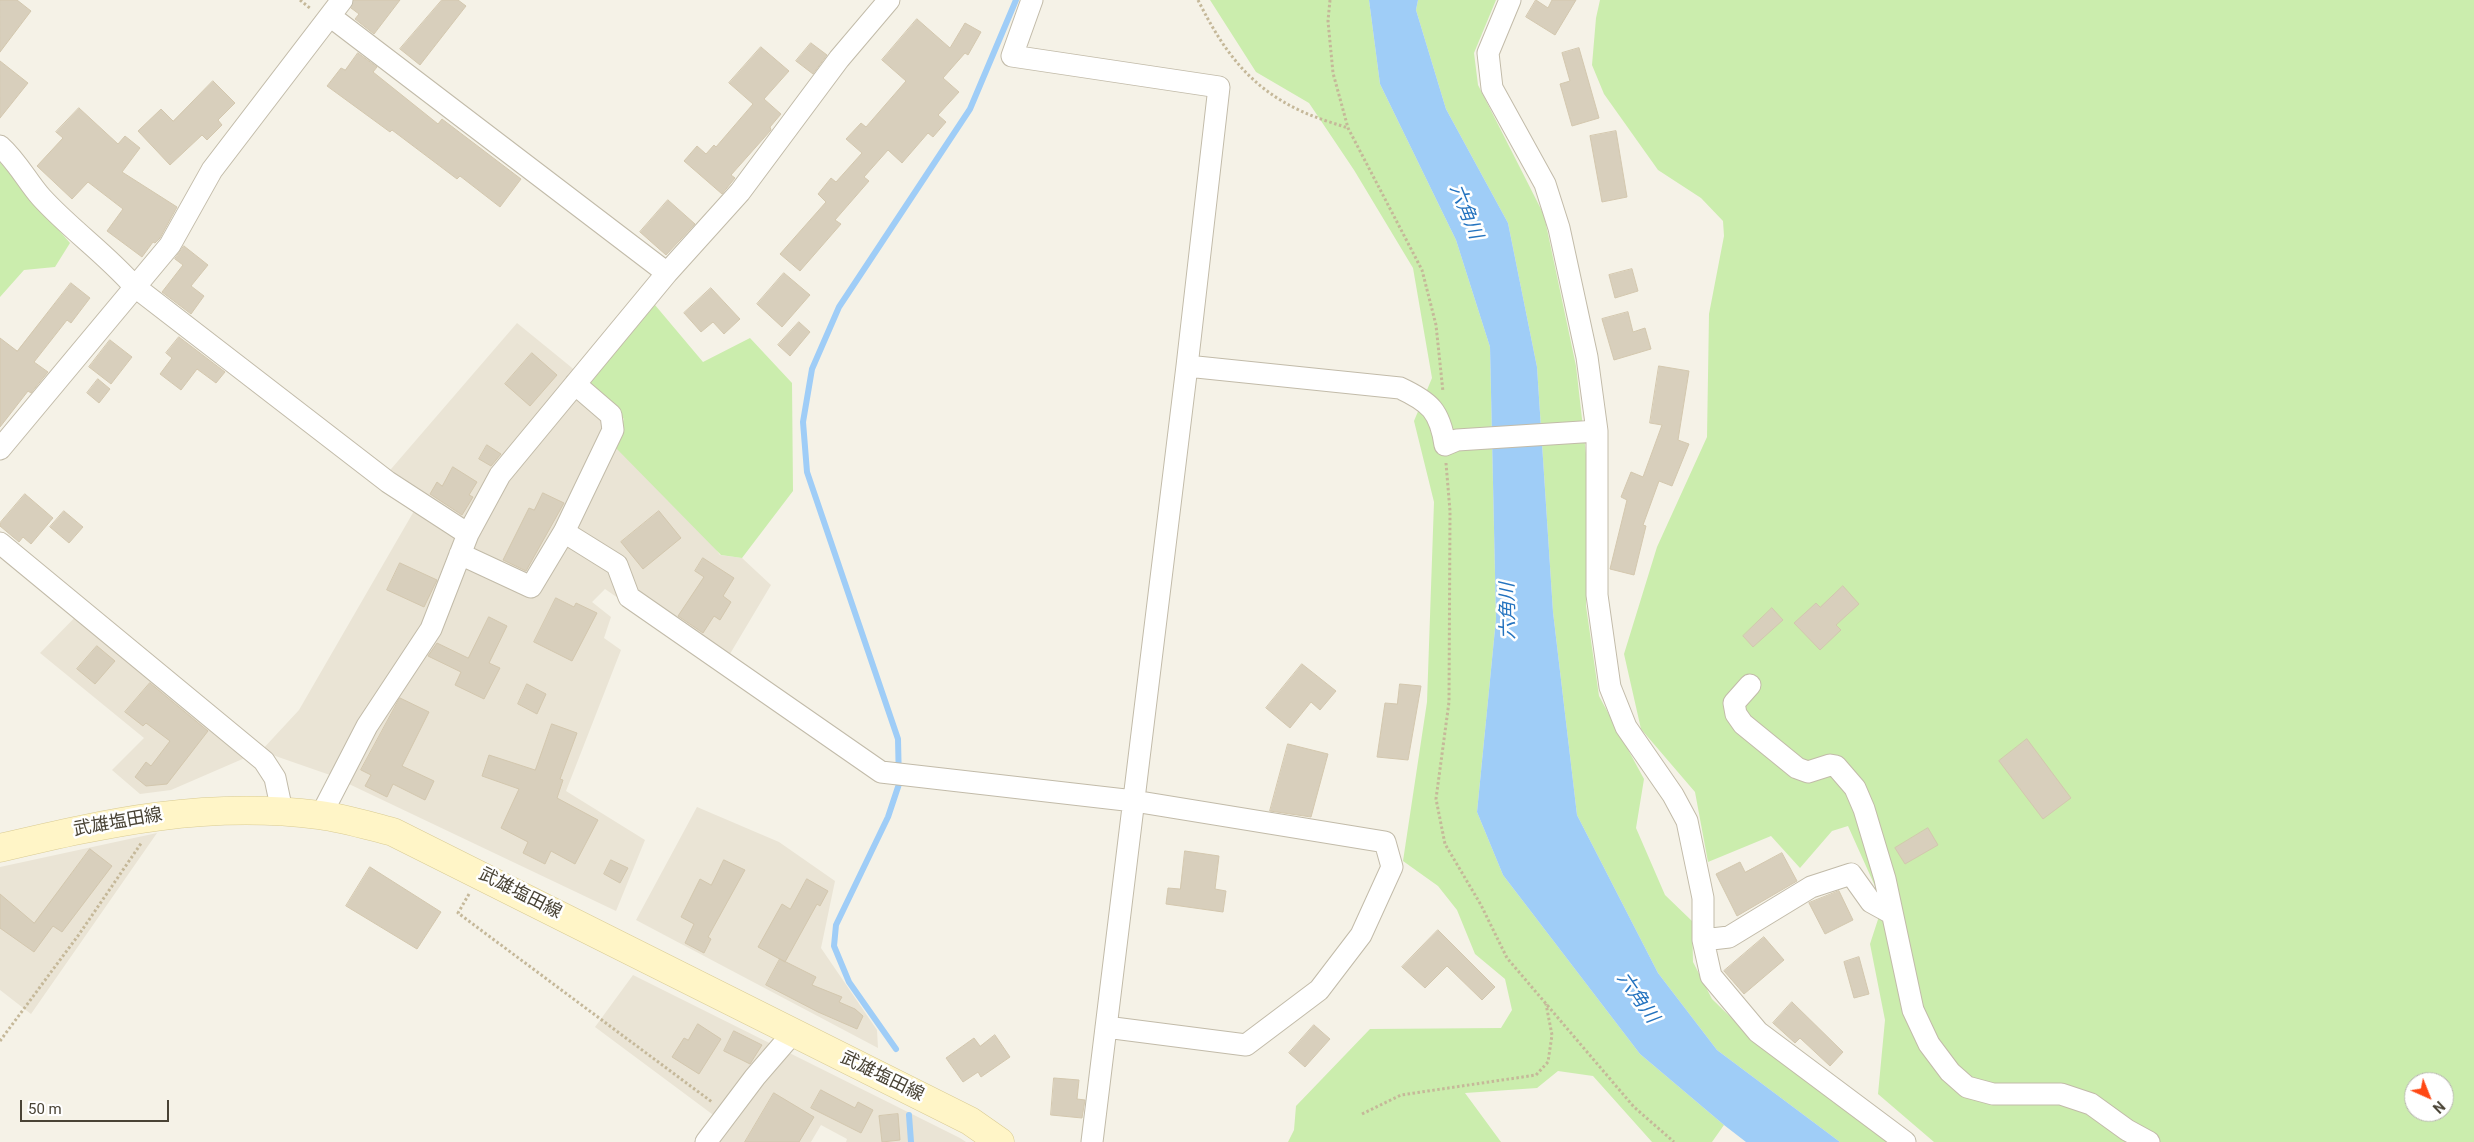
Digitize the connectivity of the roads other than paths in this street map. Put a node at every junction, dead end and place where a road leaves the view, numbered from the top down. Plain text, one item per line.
1 (889, 0) edge
2 (1032, 0) edge
3 (1510, 0) edge
4 (336, 8) edge
5 (0, 146) edge
6 (667, 273) junction
7 (134, 286) junction
8 (1187, 366) junction
9 (575, 384) junction
10 (1592, 431) junction
11 (0, 450) edge
12 (564, 532) junction
13 (468, 534) junction
14 (0, 543) edge
15 (460, 554) junction
16 (1750, 685) dead end
17 (1134, 801) junction
18 (282, 812) junction
19 (321, 815) junction
20 (0, 848) edge
21 (1890, 913) junction
22 (1704, 940) junction
23 (1106, 1027) junction
24 (792, 1033) junction
25 (706, 1142) edge
26 (1000, 1142) edge
27 (1092, 1142) edge
28 (1905, 1142) edge
29 (2149, 1142) edge

1 - 6 street
2 - 8 street
3 - 10 street
4 - 6 street
4 - 7 street
5 - 7 street
6 - 9 street
7 - 11 street
7 - 13 street
8 - 10 street
8 - 17 street
9 - 12 street
9 - 13 street
10 - 22 street
12 - 15 street
12 - 17 street
13 - 15 street
14 - 18 street
15 - 19 street
16 - 21 street
17 - 23 street
17 - 23 street
18 - 19 main road, 武雄塩田線
18 - 20 main road, 武雄塩田線
19 - 24 main road, 武雄塩田線
21 - 22 street
21 - 29 street
22 - 28 street
23 - 27 street
24 - 25 street
24 - 26 main road, 武雄塩田線

